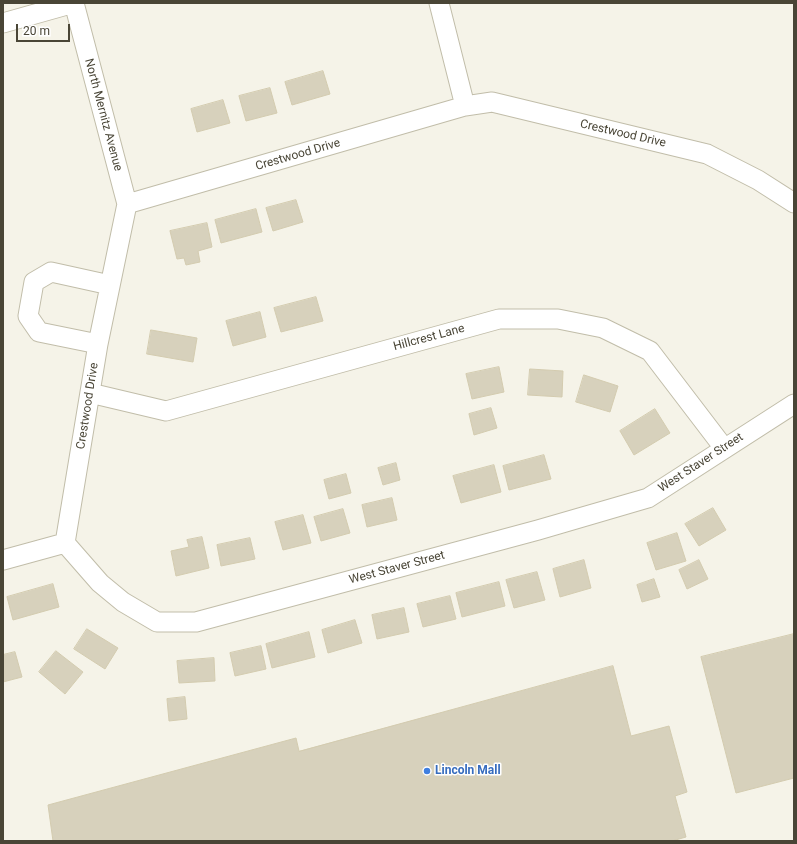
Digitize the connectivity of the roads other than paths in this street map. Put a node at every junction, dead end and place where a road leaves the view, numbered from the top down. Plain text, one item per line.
1 (74, 3) edge
2 (439, 3) edge
3 (3, 23) edge
4 (465, 106) junction
5 (794, 203) edge
6 (127, 204) junction
7 (110, 285) junction
8 (98, 344) junction
9 (90, 393) junction
10 (794, 404) edge
11 (724, 448) junction
12 (65, 543) junction
13 (3, 560) edge

1 - 3 street
1 - 6 street, North Mernitz Avenue
2 - 4 street
4 - 5 street, Crestwood Drive
4 - 6 street, Crestwood Drive
6 - 7 street, Crestwood Drive
7 - 8 street, Crestwood Drive
7 - 8 street
8 - 9 street, Crestwood Drive
9 - 11 street, Hillcrest Lane
9 - 12 street, Crestwood Drive
10 - 11 street, West Staver Street
11 - 12 street, West Staver Street
12 - 13 street

